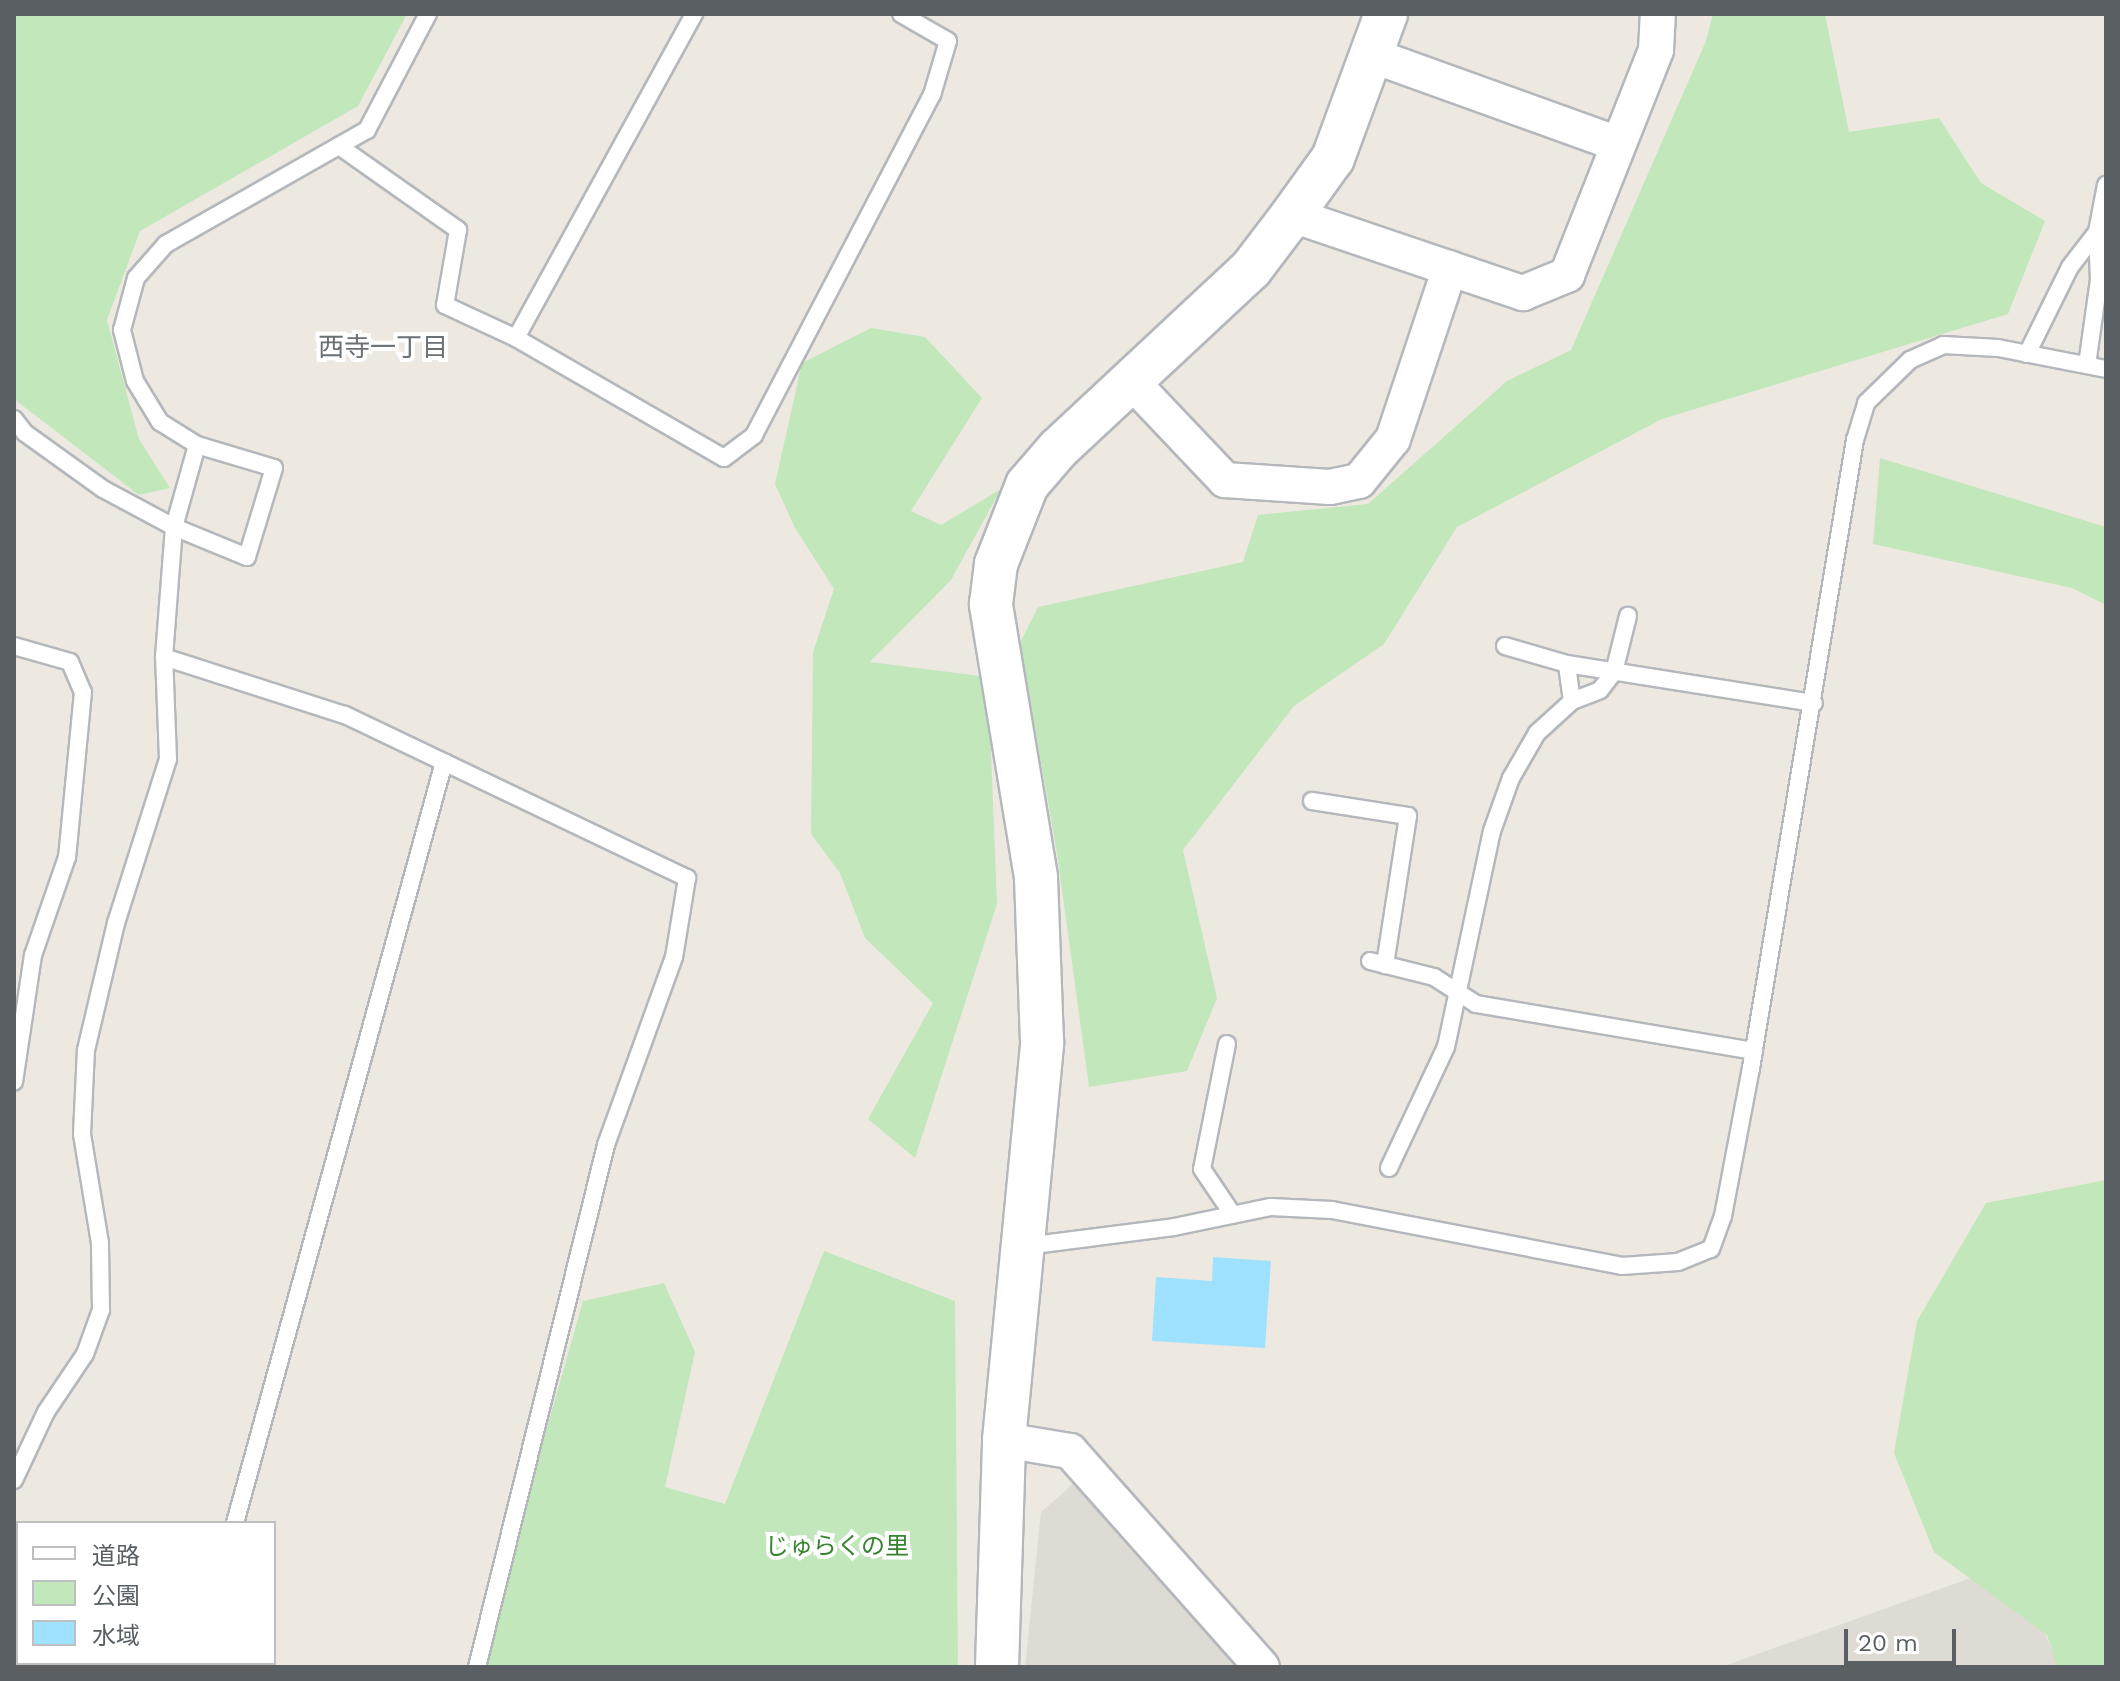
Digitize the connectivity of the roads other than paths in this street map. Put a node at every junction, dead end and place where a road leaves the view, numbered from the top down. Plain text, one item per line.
1 (428, 14) edge
2 (694, 14) edge
3 (901, 14) edge
4 (1386, 14) edge
5 (1658, 14) edge
6 (1371, 55) junction
7 (1615, 143) junction
8 (339, 146) junction
9 (2106, 185) edge
10 (1292, 215) junction
11 (2097, 232) junction
12 (1450, 268) junction
13 (516, 338) junction
14 (2027, 354) junction
15 (2087, 365) junction
16 (2106, 369) edge
17 (1133, 383) junction
18 (14, 419) edge
19 (197, 445) junction
20 (174, 527) junction
21 (1628, 616) dead end
22 (14, 646) edge
23 (1505, 646) dead end
24 (164, 657) junction
25 (1567, 664) junction
26 (1614, 672) junction
27 (1572, 701) junction
28 (1814, 703) junction
29 (444, 762) junction
30 (1312, 801) dead end
31 (1460, 993) junction
32 (1227, 1044) dead end
33 (1754, 1051) junction
34 (14, 1082) edge
35 (1389, 1168) dead end
36 (1233, 1215) junction
37 (1026, 1246) junction
38 (1004, 1440) junction
39 (14, 1480) edge
40 (236, 1521) edge
41 (477, 1667) edge
42 (997, 1667) edge
43 (1262, 1667) edge

1 - 8 lane
2 - 13 lane
3 - 13 lane
4 - 6 street
5 - 7 street
6 - 7 street
6 - 10 street
7 - 12 street
8 - 13 lane
8 - 19 lane
9 - 11 lane
10 - 12 street
10 - 17 street
11 - 14 lane
11 - 15 lane
12 - 17 street
14 - 15 lane
14 - 28 lane
15 - 16 lane
17 - 37 street
18 - 20 lane
19 - 20 lane
19 - 20 lane
20 - 24 lane
21 - 26 lane
22 - 34 lane
23 - 25 lane
24 - 29 lane
24 - 39 lane
25 - 26 lane
25 - 27 lane
26 - 27 lane
26 - 28 lane
27 - 31 lane
28 - 33 lane
29 - 40 lane
29 - 41 lane
30 - 31 lane
31 - 33 lane
31 - 35 lane
32 - 36 lane
33 - 36 lane
36 - 37 lane
37 - 38 street
38 - 42 street
38 - 43 street

